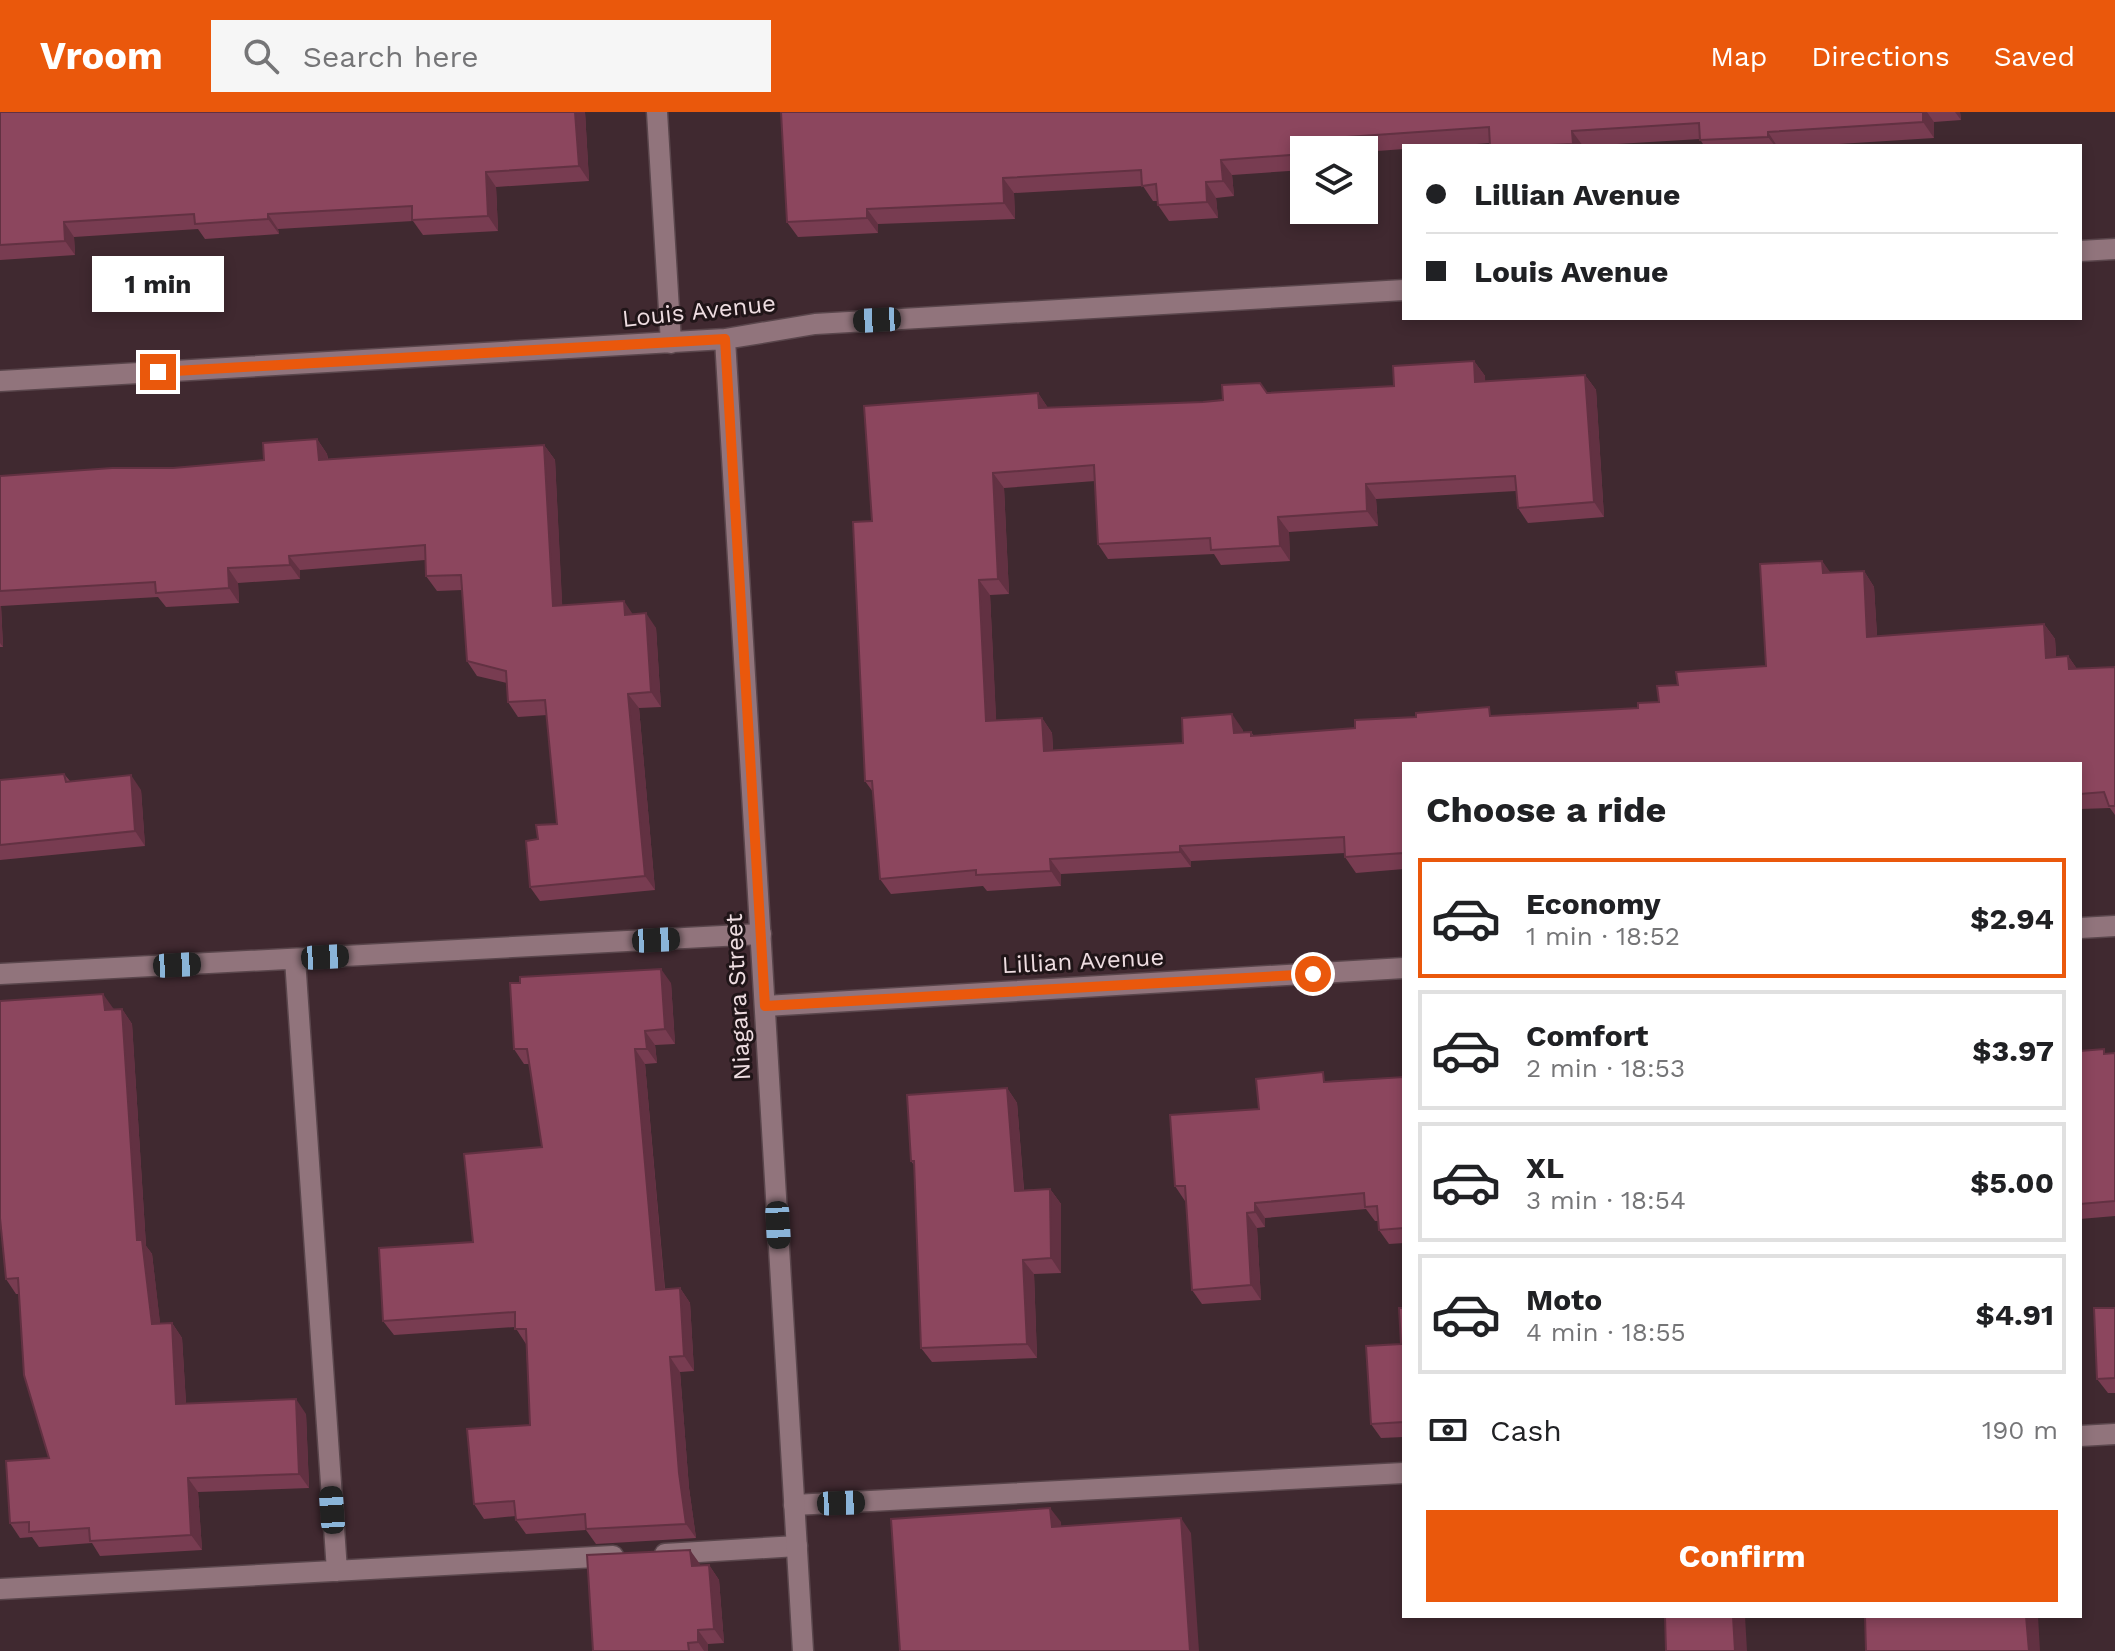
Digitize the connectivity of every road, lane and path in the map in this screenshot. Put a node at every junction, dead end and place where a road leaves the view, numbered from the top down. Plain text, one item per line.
1 (657, 112) edge
2 (2115, 249) edge
3 (2082, 251) edge
4 (1402, 290) edge
5 (725, 339) junction
6 (671, 343) junction
7 (0, 381) edge
8 (2115, 926) edge
9 (2082, 928) edge
10 (761, 934) junction
11 (295, 959) junction
12 (1402, 968) edge
13 (0, 974) edge
14 (765, 1006) junction
15 (2115, 1434) edge
16 (2082, 1436) edge
17 (1402, 1473) edge
18 (794, 1505) junction
19 (797, 1546) junction
20 (337, 1571) junction
21 (0, 1589) edge
22 (803, 1651) edge

1 - 6 street
2 - 3 street
4 - 5 street, Louis Avenue
5 - 6 street, Louis Avenue
5 - 10 street, Niagara Street
6 - 7 street, Louis Avenue
8 - 9 street
10 - 11 street
10 - 14 street, Niagara Street
11 - 13 street
11 - 20 street
12 - 14 street, Lillian Avenue
14 - 18 street, Niagara Street
15 - 16 street
17 - 18 street
18 - 19 street, Niagara Street
19 - 20 street
19 - 22 street, Niagara Street
20 - 21 street

